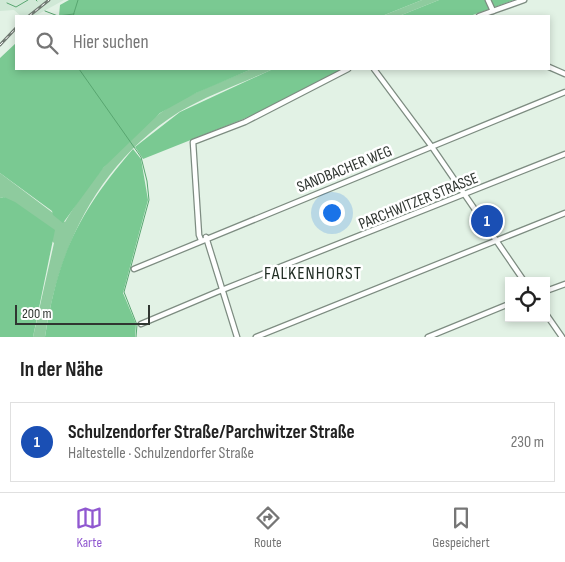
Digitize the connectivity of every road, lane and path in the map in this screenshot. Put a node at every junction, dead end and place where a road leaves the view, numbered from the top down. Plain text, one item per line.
1 (488, 0) edge
2 (524, 0) edge
3 (492, 12) junction
4 (483, 15) edge
5 (550, 68) edge
6 (346, 70) edge
7 (375, 70) edge
8 (565, 74) edge
9 (565, 92) edge
10 (432, 147) junction
11 (565, 154) edge
12 (465, 195) junction
13 (565, 212) edge
14 (204, 239) junction
15 (496, 240) junction
16 (134, 269) dead end
17 (521, 277) edge
18 (565, 284) edge
19 (222, 290) junction
20 (550, 290) edge
21 (505, 306) edge
22 (550, 320) edge
23 (140, 324) dead end
24 (236, 337) edge
25 (256, 337) edge
26 (428, 337) edge
27 (562, 337) edge

1 - 3 street
2 - 3 street
3 - 4 street
5 - 8 street
6 - 14 street
7 - 10 street
9 - 10 street, SANDBACHER WEG
10 - 12 street
10 - 14 street, SANDBACHER WEG
11 - 12 street, PARCHWITZER STRASSE
12 - 15 street
12 - 19 street, PARCHWITZER STRASSE
13 - 15 street
14 - 16 street, SANDBACHER WEG
14 - 19 street
15 - 17 street
15 - 25 street
18 - 20 street
19 - 23 street, PARCHWITZER STRASSE
19 - 24 street
21 - 26 street
22 - 27 street

